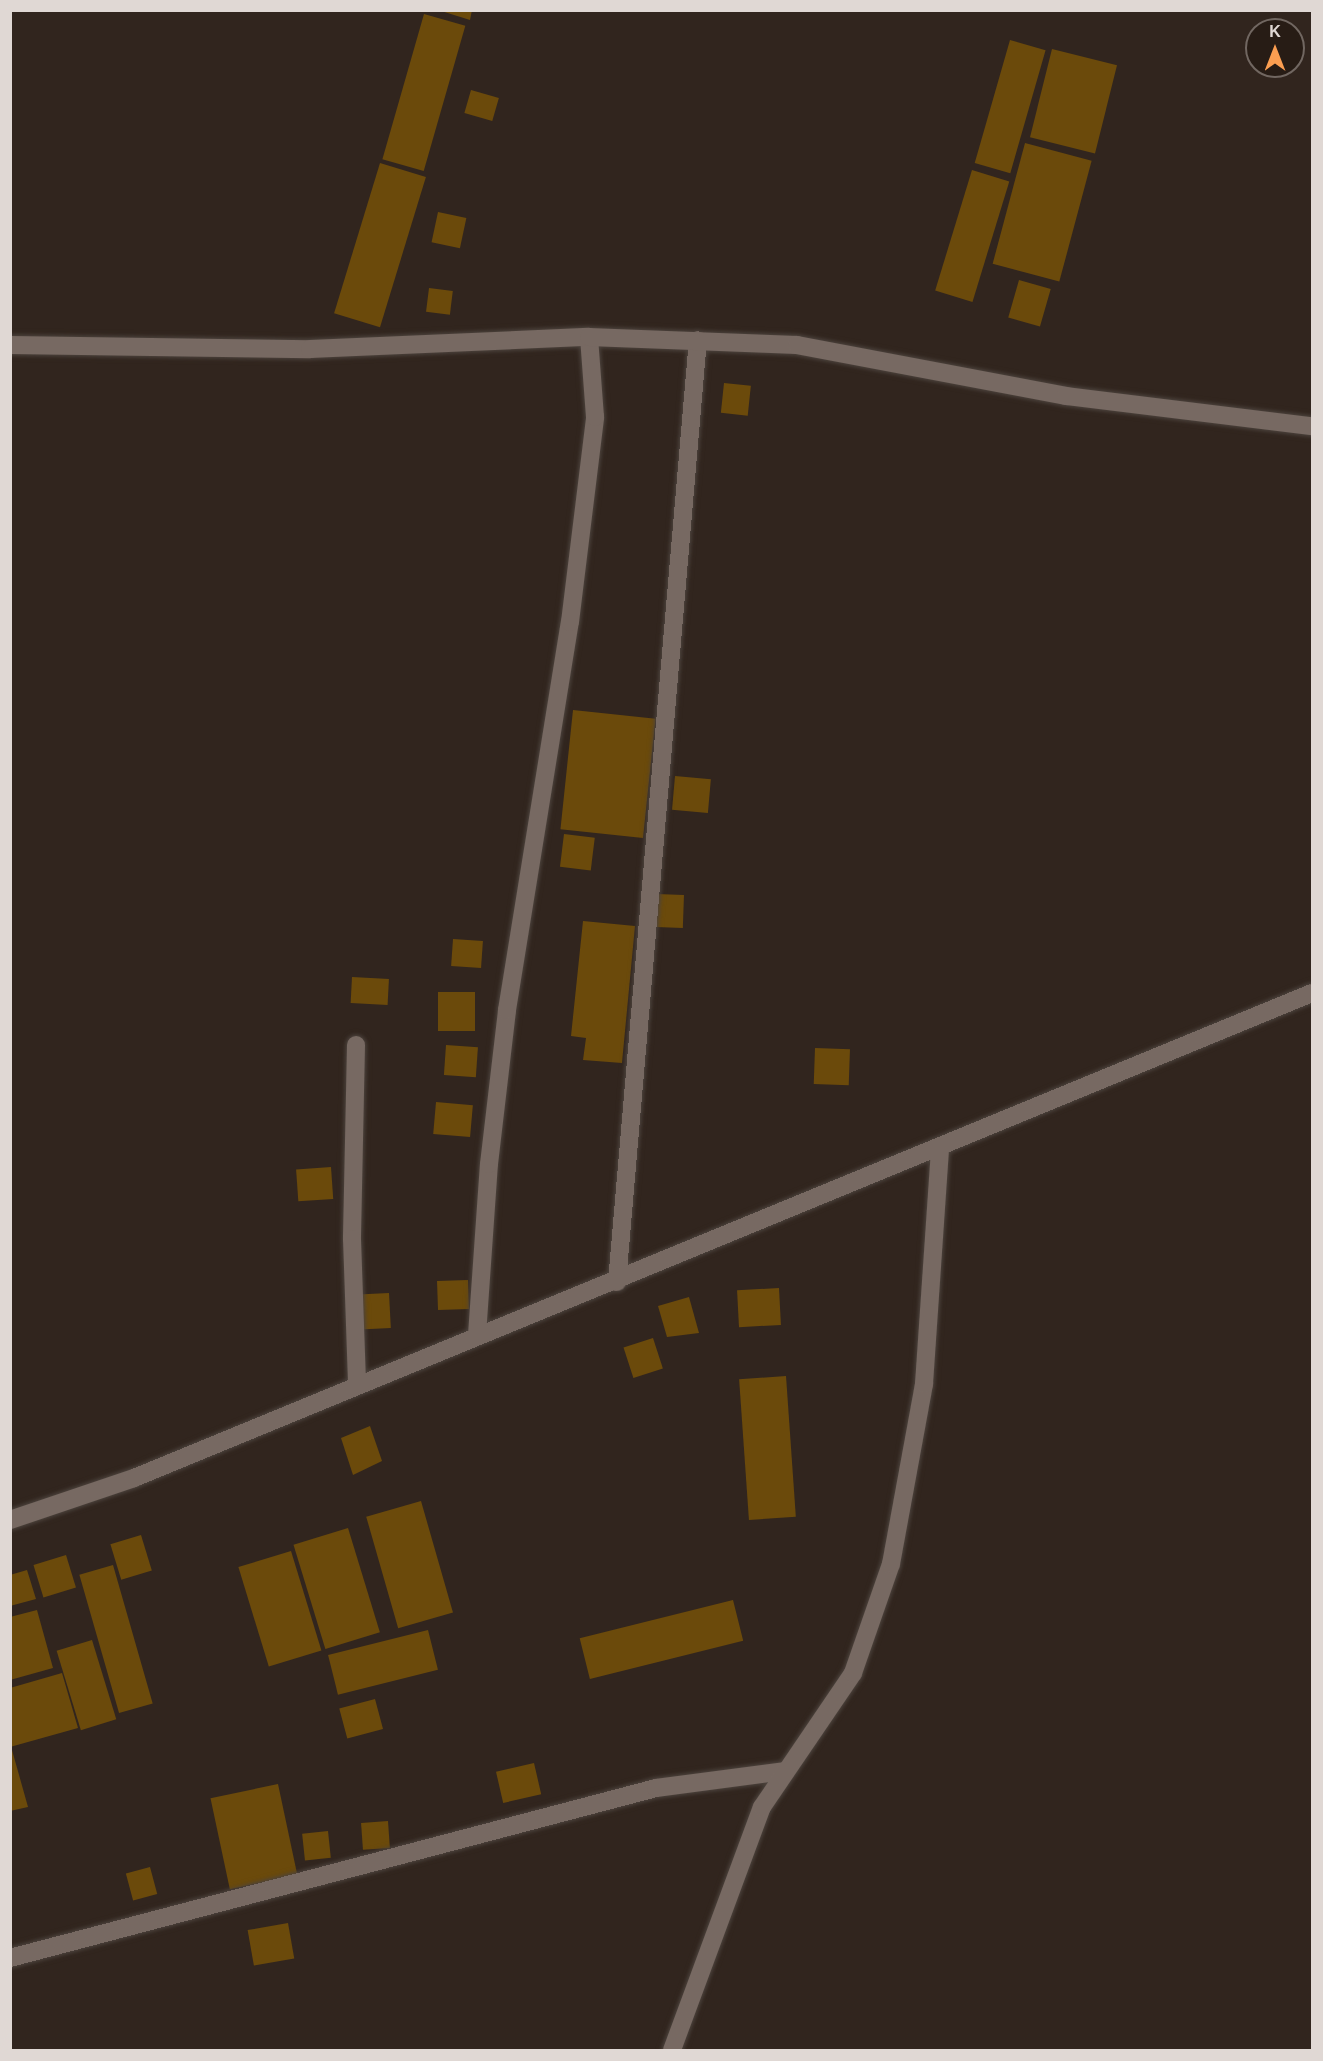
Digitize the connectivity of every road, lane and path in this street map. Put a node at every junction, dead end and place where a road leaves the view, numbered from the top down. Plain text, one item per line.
1 (589, 337) junction
2 (698, 340) junction
3 (10, 345) edge
4 (1312, 426) edge
5 (1312, 993) edge
6 (356, 1045) dead end
7 (940, 1148) junction
8 (617, 1282) junction
9 (477, 1335) junction
10 (357, 1383) junction
11 (10, 1520) edge
12 (786, 1771) junction
13 (10, 1958) edge
14 (672, 2050) edge

1 - 2 street
1 - 3 street
1 - 9 street
2 - 4 street
2 - 8 street
5 - 7 street
6 - 10 street
7 - 8 street
7 - 12 street
8 - 9 street
9 - 10 street
10 - 11 street
12 - 13 street
12 - 14 street

